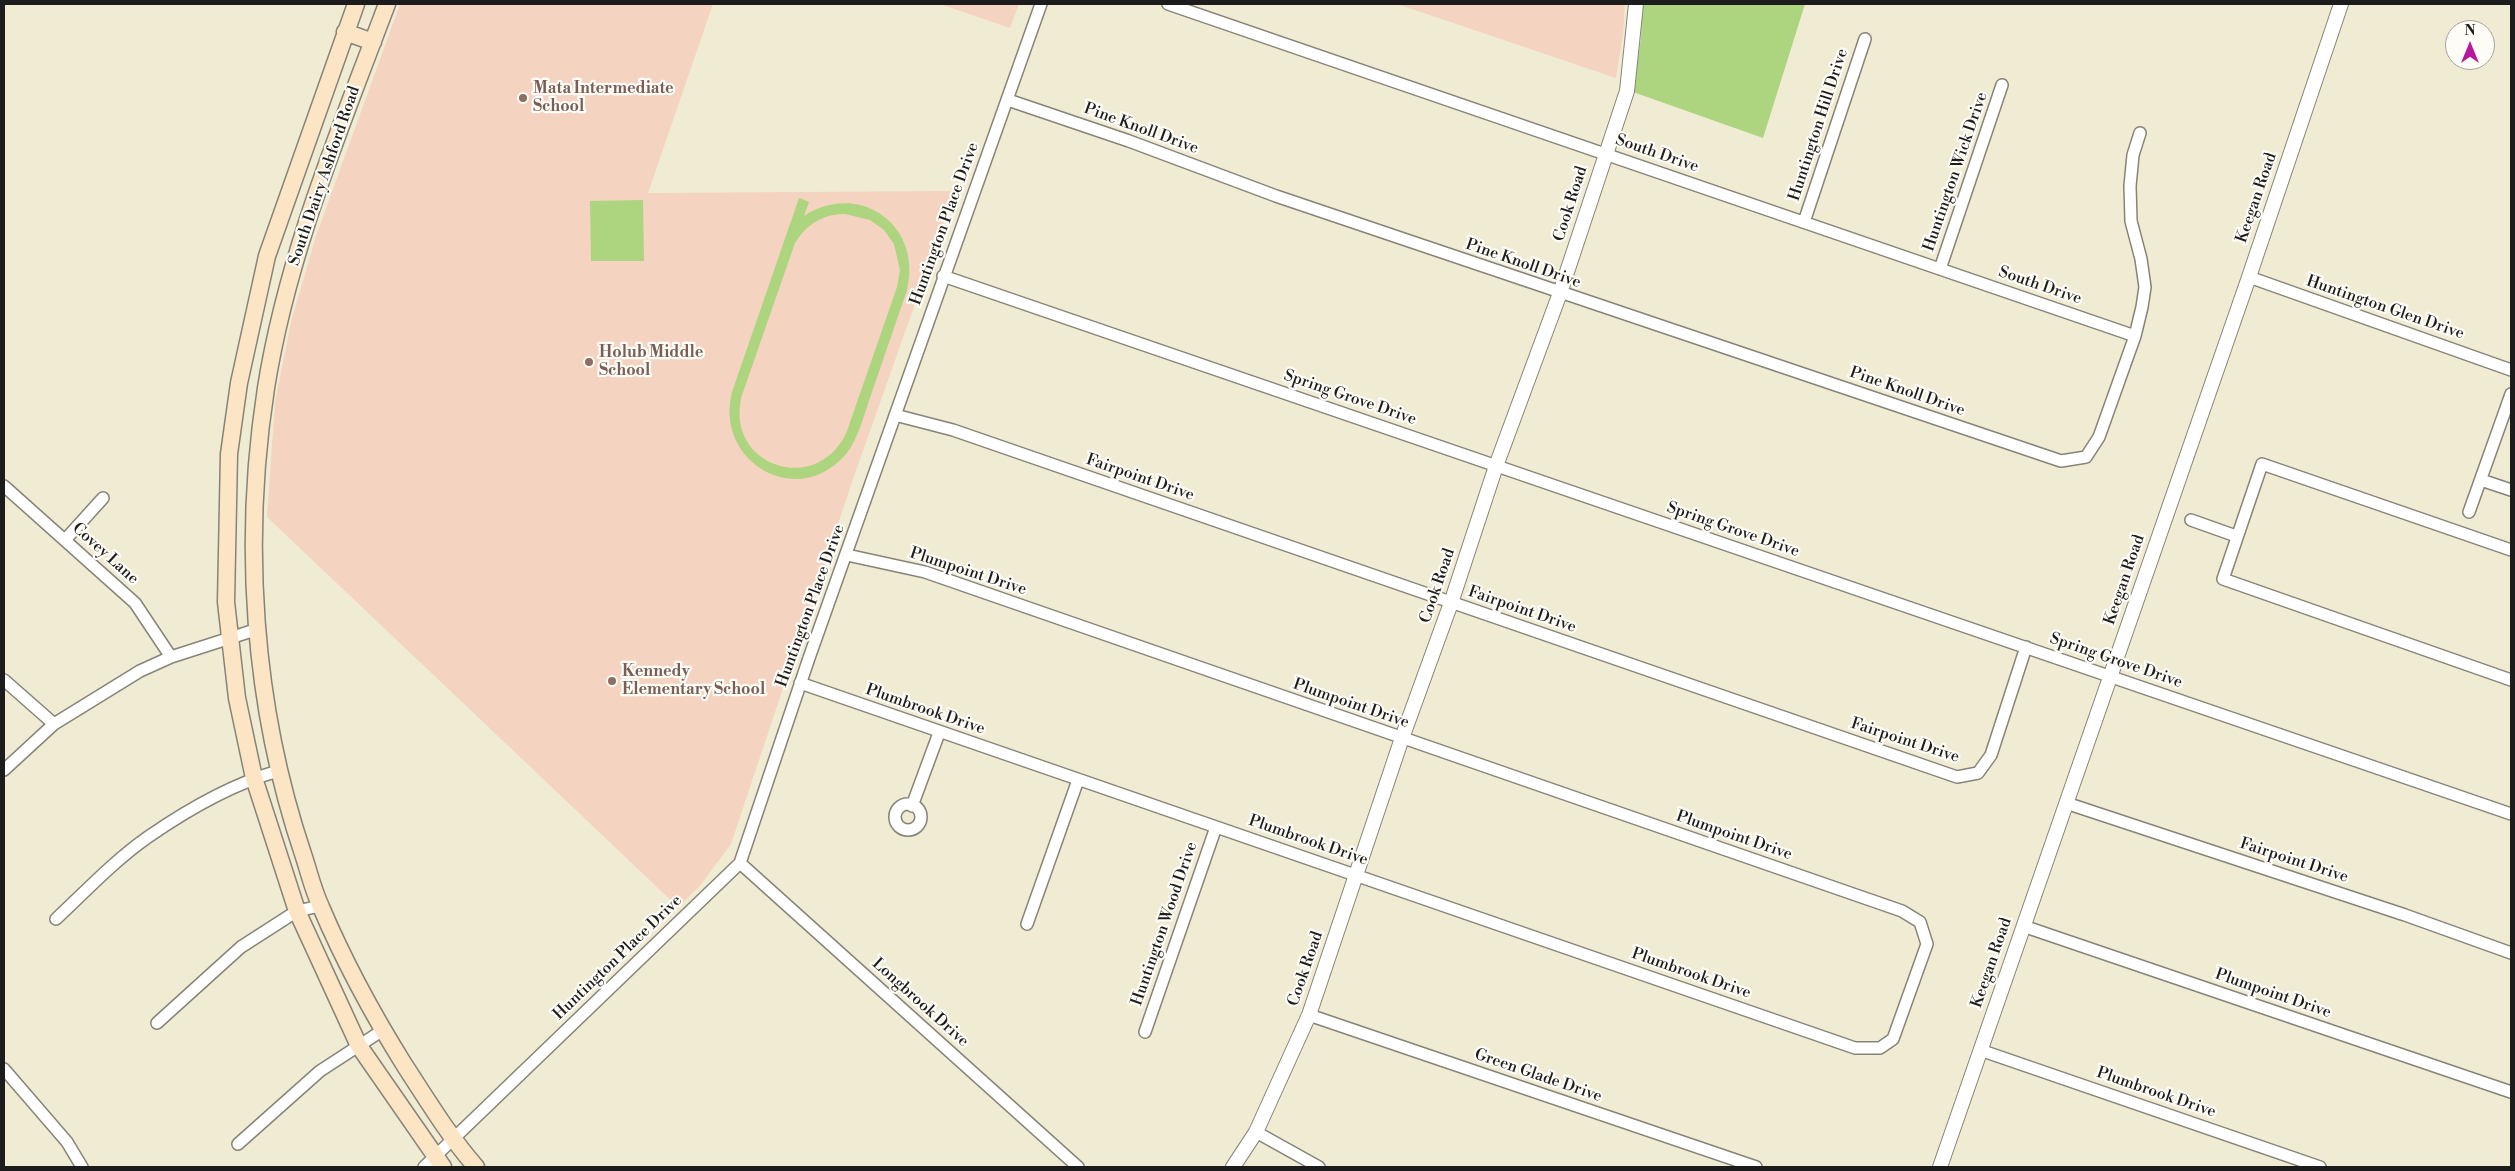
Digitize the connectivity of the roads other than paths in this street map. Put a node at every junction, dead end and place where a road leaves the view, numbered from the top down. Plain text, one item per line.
1 (356, 4) edge
2 (387, 4) edge
3 (1041, 4) edge
4 (1168, 4) edge
5 (1636, 4) edge
6 (2341, 4) edge
7 (345, 32) junction
8 (1865, 38) dead end
9 (373, 42) junction
10 (2002, 85) dead end
11 (1008, 100) junction
12 (2140, 133) dead end
13 (1606, 154) junction
14 (281, 213) junction
15 (306, 221) junction
16 (1804, 222) junction
17 (1940, 269) junction
18 (943, 276) junction
19 (2249, 277) junction
20 (1560, 293) junction
21 (2135, 336) junction
22 (2511, 370) edge
23 (239, 383) junction
24 (266, 387) junction
25 (2511, 394) edge
26 (895, 415) junction
27 (2506, 424) edge
28 (1496, 466) junction
29 (2481, 480) junction
30 (4, 486) edge
31 (2511, 490) edge
32 (103, 498) dead end
33 (2469, 512) dead end
34 (2191, 520) dead end
35 (2236, 536) junction
36 (65, 540) junction
37 (2511, 550) edge
38 (847, 555) junction
39 (1452, 602) junction
40 (258, 629) junction
41 (230, 638) junction
42 (2026, 647) junction
43 (171, 657) junction
44 (2110, 677) junction
45 (4, 680) edge
46 (2511, 680) edge
47 (800, 683) junction
48 (54, 724) junction
49 (939, 733) junction
50 (1402, 738) junction
51 (4, 770) edge
52 (278, 771) junction
53 (254, 778) junction
54 (1078, 780) junction
55 (2066, 803) junction
56 (912, 806) dead end
57 (2511, 814) edge
58 (1216, 827) junction
59 (740, 863) junction
60 (1356, 874) junction
61 (320, 906) junction
62 (297, 911) junction
63 (56, 919) dead end
64 (1027, 924) dead end
65 (2024, 926) junction
66 (2511, 953) edge
67 (1309, 1015) junction
68 (157, 1023) dead end
69 (383, 1030) junction
70 (1805, 1031) joint
71 (1145, 1032) dead end
72 (359, 1046) junction
73 (1980, 1050) junction
74 (4, 1069) edge
75 (2511, 1092) edge
76 (1256, 1132) junction
77 (453, 1140) junction
78 (238, 1144) dead end
79 (434, 1164) edge
80 (82, 1167) edge
81 (476, 1167) edge
82 (1078, 1167) edge
83 (1234, 1167) edge
84 (1319, 1167) edge
85 (1756, 1167) edge
86 (1940, 1167) edge
87 (2320, 1167) edge

1 - 7 main road, South Dairy Ashford Road
2 - 9 main road, South Dairy Ashford Road
3 - 11 street, Huntington Place Drive
4 - 13 street, South Drive
5 - 13 street, Cook Road
6 - 19 street, Keegan Road
7 - 9 main road
7 - 14 main road, South Dairy Ashford Road
8 - 16 street, Huntington Hill Drive
9 - 15 main road, South Dairy Ashford Road
10 - 17 street, Huntington Wick Drive
11 - 18 street, Huntington Place Drive
11 - 20 street, Pine Knoll Drive
12 - 21 street, Pine Knoll Drive
13 - 16 street, South Drive
13 - 20 street, Cook Road
14 - 15 main road
14 - 23 main road, South Dairy Ashford Road
15 - 24 main road, South Dairy Ashford Road
16 - 17 street, South Drive
17 - 21 street, South Drive
18 - 26 street, Huntington Place Drive
18 - 28 street, Spring Grove Drive
19 - 22 street, Huntington Glen Drive
19 - 44 street, Keegan Road
20 - 21 street, Pine Knoll Drive
20 - 28 street, Cook Road
23 - 24 main road
23 - 41 main road, South Dairy Ashford Road
24 - 40 main road, South Dairy Ashford Road
25 - 27 street
26 - 38 street, Huntington Place Drive
26 - 39 street, Fairpoint Drive
27 - 29 street
28 - 39 street, Cook Road
28 - 42 street, Spring Grove Drive
29 - 31 street
29 - 33 street
30 - 36 street, Covey Lane
32 - 36 street
34 - 35 street
35 - 37 street
35 - 46 street
36 - 43 street, Covey Lane
38 - 47 street, Huntington Place Drive
38 - 50 street, Plumpoint Drive
39 - 42 street, Fairpoint Drive
39 - 50 street, Cook Road
40 - 41 street
40 - 52 main road, South Dairy Ashford Road
41 - 43 street
41 - 53 main road, South Dairy Ashford Road
42 - 44 street, Spring Grove Drive
43 - 48 street
44 - 55 street, Keegan Road
44 - 57 street, Spring Grove Drive
45 - 48 street
47 - 49 street, Plumbrook Drive
47 - 59 street, Huntington Place Drive
48 - 51 street
49 - 54 street, Plumbrook Drive
49 - 56 street
50 - 60 street, Cook Road
50 - 70 street, Plumpoint Drive
52 - 53 street
52 - 61 main road, South Dairy Ashford Road
53 - 62 main road, South Dairy Ashford Road
53 - 63 street
54 - 58 street, Plumbrook Drive
54 - 64 street
55 - 65 street, Keegan Road
55 - 66 street, Fairpoint Drive
58 - 60 street, Plumbrook Drive
58 - 71 street, Huntington Wood Drive
59 - 77 street, Huntington Place Drive
59 - 82 street, Longbrook Drive
60 - 67 street, Cook Road
60 - 70 street, Plumbrook Drive
61 - 62 street
61 - 69 main road, South Dairy Ashford Road
62 - 68 street
62 - 72 main road, South Dairy Ashford Road
65 - 73 street, Keegan Road
65 - 75 street, Plumpoint Drive
67 - 76 street, Cook Road
67 - 85 street, Green Glade Drive
69 - 72 street
69 - 77 main road, South Dairy Ashford Road
72 - 78 street
72 - 79 main road, South Dairy Ashford Road
73 - 86 street, Keegan Road
73 - 87 street, Plumbrook Drive
74 - 80 street
76 - 83 street, Cook Road
76 - 84 street
77 - 79 street, Huntington Place Drive
77 - 81 main road, South Dairy Ashford Road

